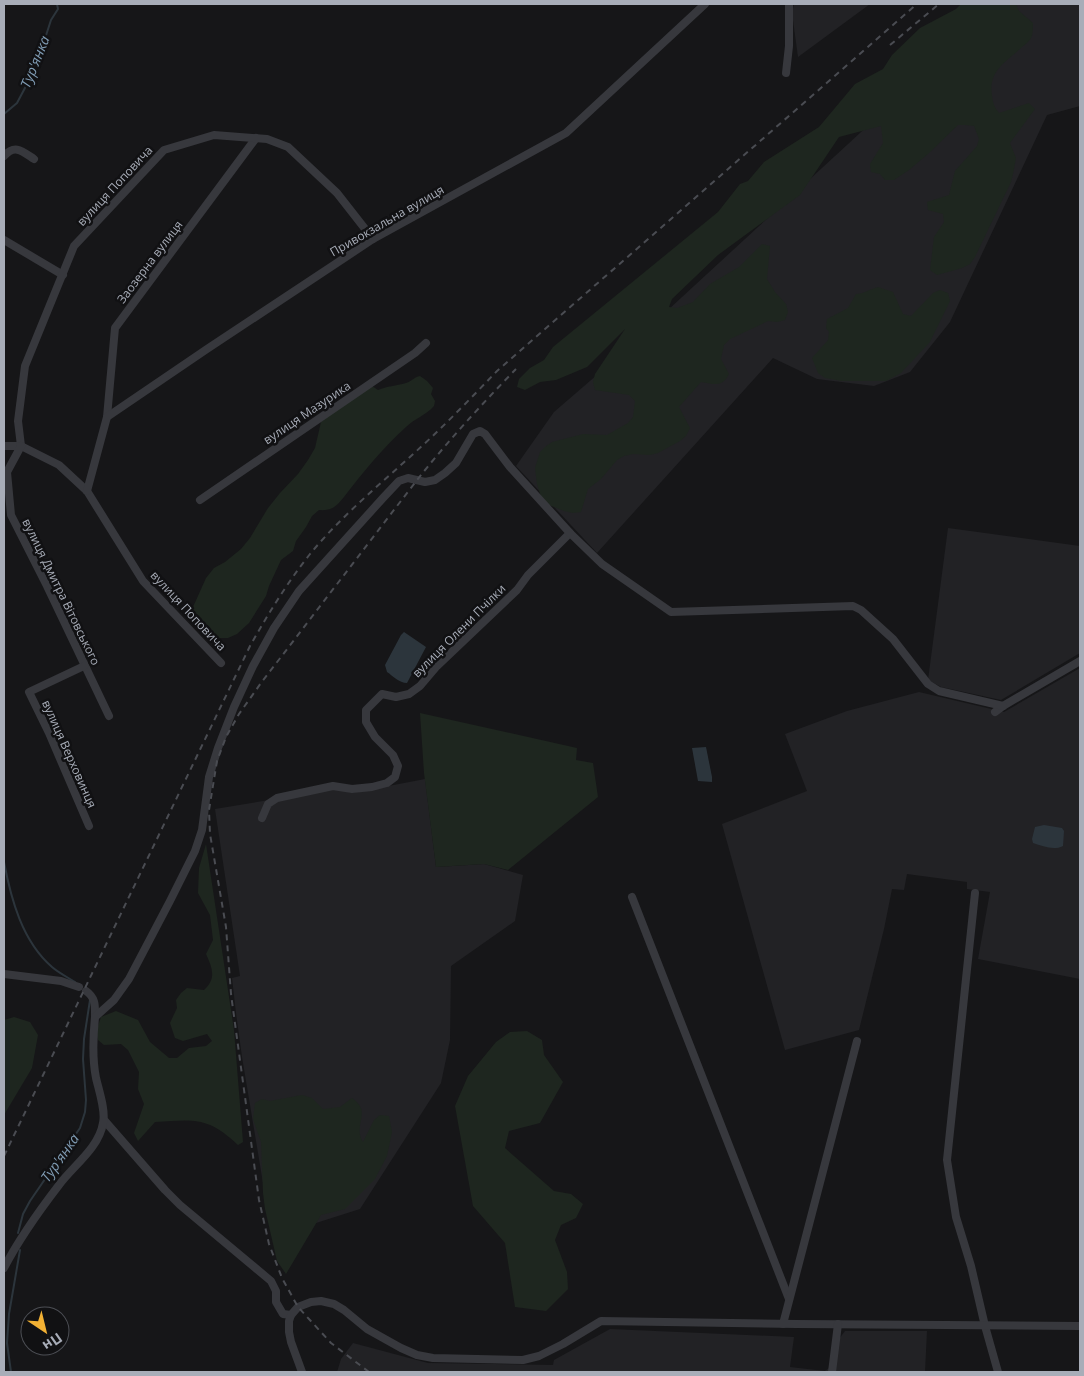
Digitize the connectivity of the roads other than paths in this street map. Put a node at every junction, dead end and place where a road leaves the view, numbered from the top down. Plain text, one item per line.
1 (705, 4) edge
2 (789, 4) edge
3 (786, 73) dead end
4 (256, 138) junction
5 (4, 156) edge
6 (34, 159) dead end
7 (372, 239) junction
8 (4, 240) edge
9 (62, 275) junction
10 (426, 343) dead end
11 (108, 417) junction
12 (4, 446) edge
13 (21, 446) junction
14 (87, 491) junction
15 (200, 500) dead end
16 (570, 534) junction
17 (1080, 661) edge
18 (221, 663) dead end
19 (84, 666) junction
20 (1003, 706) junction
21 (995, 712) dead end
22 (109, 716) dead end
23 (262, 818) dead end
24 (89, 826) dead end
25 (976, 893) dead end
26 (632, 897) dead end
27 (4, 974) edge
28 (96, 1017) junction
29 (857, 1041) dead end
30 (104, 1120) junction
31 (4, 1268) edge
32 (790, 1299) junction
33 (291, 1315) junction
34 (783, 1324) junction
35 (838, 1324) junction
36 (985, 1326) junction
37 (1080, 1326) edge
38 (302, 1372) edge
39 (832, 1372) edge
40 (998, 1372) edge

1 - 7 street, Привокзальна вулиця
2 - 3 street
4 - 7 street, вулиця Поповича
4 - 9 street, вулиця Поповича
4 - 11 street, Заозерна вулиця
5 - 6 street
7 - 11 street, Привокзальна вулиця
8 - 9 street
9 - 13 street, вулиця Поповича
10 - 15 street, вулиця Мазурика
11 - 14 street
12 - 13 street, вулиця Поповича
13 - 14 street, вулиця Поповича
13 - 19 street, вулиця Дмитра Вітовського
14 - 18 street, вулиця Поповича
16 - 20 street
16 - 23 street, вулиця Олени Пчілки
16 - 28 street
17 - 20 street
19 - 22 street, вулиця Дмитра Вітовського
19 - 24 street, вулиця Верховинця
20 - 21 street
25 - 36 street
26 - 32 street
27 - 28 street
28 - 30 street
29 - 32 street
30 - 31 street
30 - 33 street
32 - 34 street
33 - 34 street
33 - 38 street
34 - 35 street
35 - 36 street
35 - 39 street
36 - 37 street
36 - 40 street

